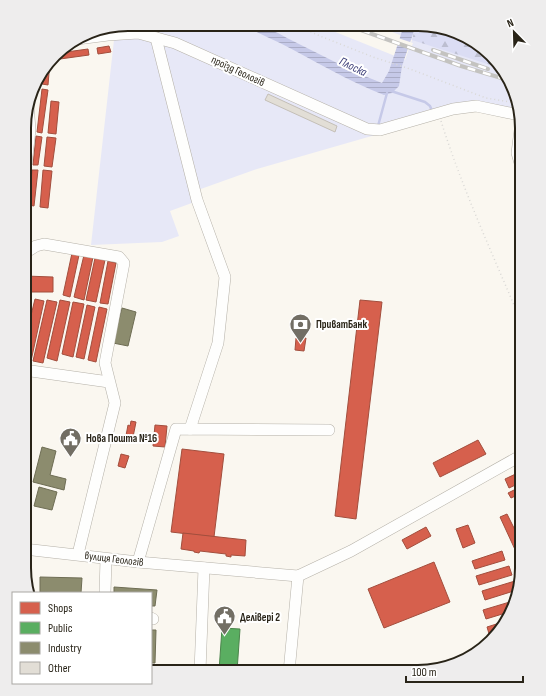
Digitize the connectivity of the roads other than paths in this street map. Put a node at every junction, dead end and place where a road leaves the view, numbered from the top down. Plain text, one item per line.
1 (95, 37) edge
2 (156, 38) junction
3 (514, 115) edge
4 (31, 249) edge
5 (31, 371) edge
6 (109, 382) junction
7 (190, 429) junction
8 (329, 430) dead end
9 (515, 459) edge
10 (31, 550) edge
11 (78, 554) junction
12 (106, 558) junction
13 (138, 562) junction
14 (204, 568) junction
15 (298, 576) junction
16 (105, 592) edge
17 (200, 665) edge
18 (290, 665) edge

1 - 2 street, проїзд Геологів
2 - 3 street, проїзд Геологів
2 - 7 street
4 - 6 street
5 - 6 street
6 - 11 street
7 - 8 street
7 - 13 street
9 - 15 street
10 - 11 street, вулиця Геологів
11 - 12 street, вулиця Геологів
12 - 13 street, вулиця Геологів
12 - 16 street
13 - 14 street, вулиця Геологів
14 - 15 street, вулиця Геологів
14 - 17 street
15 - 18 street

